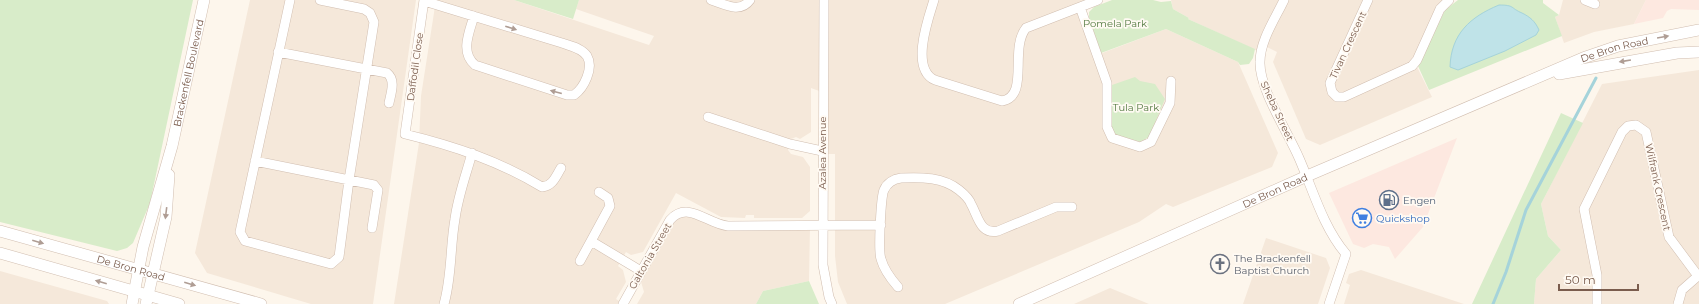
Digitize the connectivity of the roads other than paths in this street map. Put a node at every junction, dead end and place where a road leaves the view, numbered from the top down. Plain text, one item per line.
1 (204, 0) edge
2 (290, 0) edge
3 (320, 0) edge
4 (424, 0) edge
5 (711, 0) edge
6 (750, 0) edge
7 (824, 0) edge
8 (934, 0) edge
9 (1098, 0) edge
10 (1284, 0) edge
11 (1368, 0) edge
12 (1449, 0) edge
13 (1585, 0) edge
14 (352, 3) edge
15 (1595, 4) dead end
16 (365, 5) edge
17 (1080, 7) junction
18 (474, 16) junction
19 (1699, 30) edge
20 (278, 52) junction
21 (1699, 52) edge
22 (367, 69) junction
23 (1533, 79) junction
24 (1170, 81) dead end
25 (389, 103) dead end
26 (708, 116) dead end
27 (172, 146) junction
28 (822, 151) junction
29 (472, 153) junction
30 (256, 161) junction
31 (561, 168) dead end
32 (1307, 176) junction
33 (349, 180) junction
34 (600, 192) dead end
35 (1072, 208) dead end
36 (822, 226) junction
37 (881, 226) junction
38 (372, 228) dead end
39 (0, 231) edge
40 (591, 241) junction
41 (0, 253) edge
42 (580, 260) dead end
43 (140, 270) junction
44 (641, 271) junction
45 (152, 273) junction
46 (1698, 276) edge
47 (898, 288) dead end
48 (135, 292) junction
49 (147, 300) edge
50 (132, 304) edge
51 (179, 304) edge
52 (261, 304) edge
53 (444, 304) edge
54 (623, 304) edge
55 (832, 304) edge
56 (1019, 304) edge
57 (1329, 304) edge
58 (1596, 304) edge
59 (1678, 304) edge

1 - 27 street, Brackenfell Boulevard
2 - 20 street
3 - 14 street
4 - 18 street
4 - 29 street, Daffodil Close
5 - 6 street
7 - 28 street, Azalea Avenue
8 - 17 street
9 - 17 street
10 - 32 street, Sheba Street
11 - 12 street, Tivan Crescent
13 - 15 street
14 - 16 street
16 - 22 street
17 - 24 street
18 -> 18 street
23 -> 19 street, De Bron Road
20 - 22 street
20 - 30 street
21 -> 23 street, De Bron Road
22 - 25 street
22 - 33 street
23 - 32 street, De Bron Road
26 - 28 street
27 - 43 street, Brackenfell Boulevard
27 -> 45 street, Brackenfell Boulevard
28 - 36 street, Azalea Avenue
29 - 31 street
29 - 53 street
30 - 33 street
30 - 33 street
32 - 56 street, De Bron Road
32 - 57 street, Sheba Street
33 - 38 street
34 - 40 street
35 - 37 street
36 - 37 street, Galtonia Street
36 - 44 street, Galtonia Street
36 - 55 street, Azalea Avenue
37 - 47 street
39 -> 43 street, De Bron Road
40 - 42 street
40 - 44 street
48 -> 41 street
43 - 45 street, De Bron Road
43 - 48 street, Brackenfell Boulevard
44 - 54 street, Galtonia Street
45 - 49 street, Brackenfell Boulevard
45 -> 52 street, De Bron Road
46 - 58 street, Wilfrank Crescent
46 - 59 street
48 - 49 street
48 - 50 street, Brackenfell Boulevard
49 - 51 street

